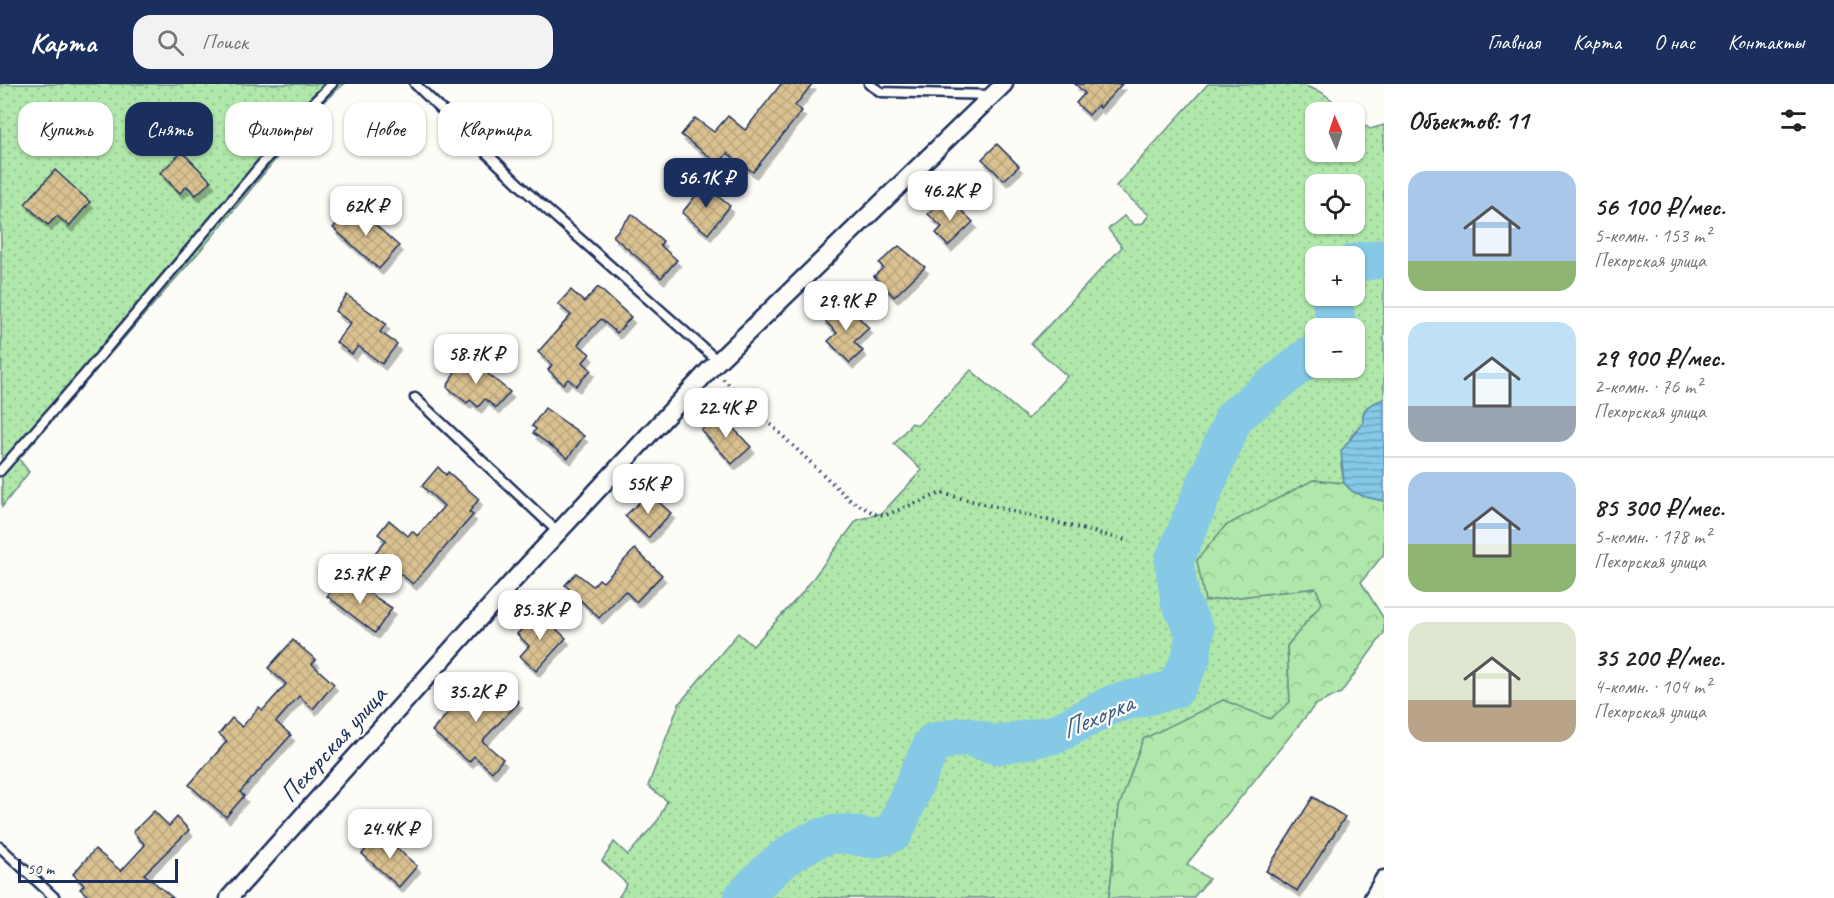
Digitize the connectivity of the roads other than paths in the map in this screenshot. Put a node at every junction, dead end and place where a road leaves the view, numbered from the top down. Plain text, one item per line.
1 (332, 84) edge
2 (415, 84) edge
3 (869, 84) edge
4 (899, 84) edge
5 (998, 89) edge
6 (912, 91) junction
7 (715, 365) junction
8 (415, 398) dead end
9 (0, 471) edge
10 (558, 532) junction
11 (0, 847) edge
12 (1384, 879) edge
13 (55, 898) edge
14 (229, 898) edge
15 (1373, 898) edge

1 - 9 lane
2 - 7 lane
3 - 6 lane
4 - 6 lane
5 - 6 lane
5 - 7 street, Пехорская улица
7 - 10 street, Пехорская улица
8 - 10 lane
10 - 14 street, Пехорская улица
11 - 13 lane
12 - 15 street

